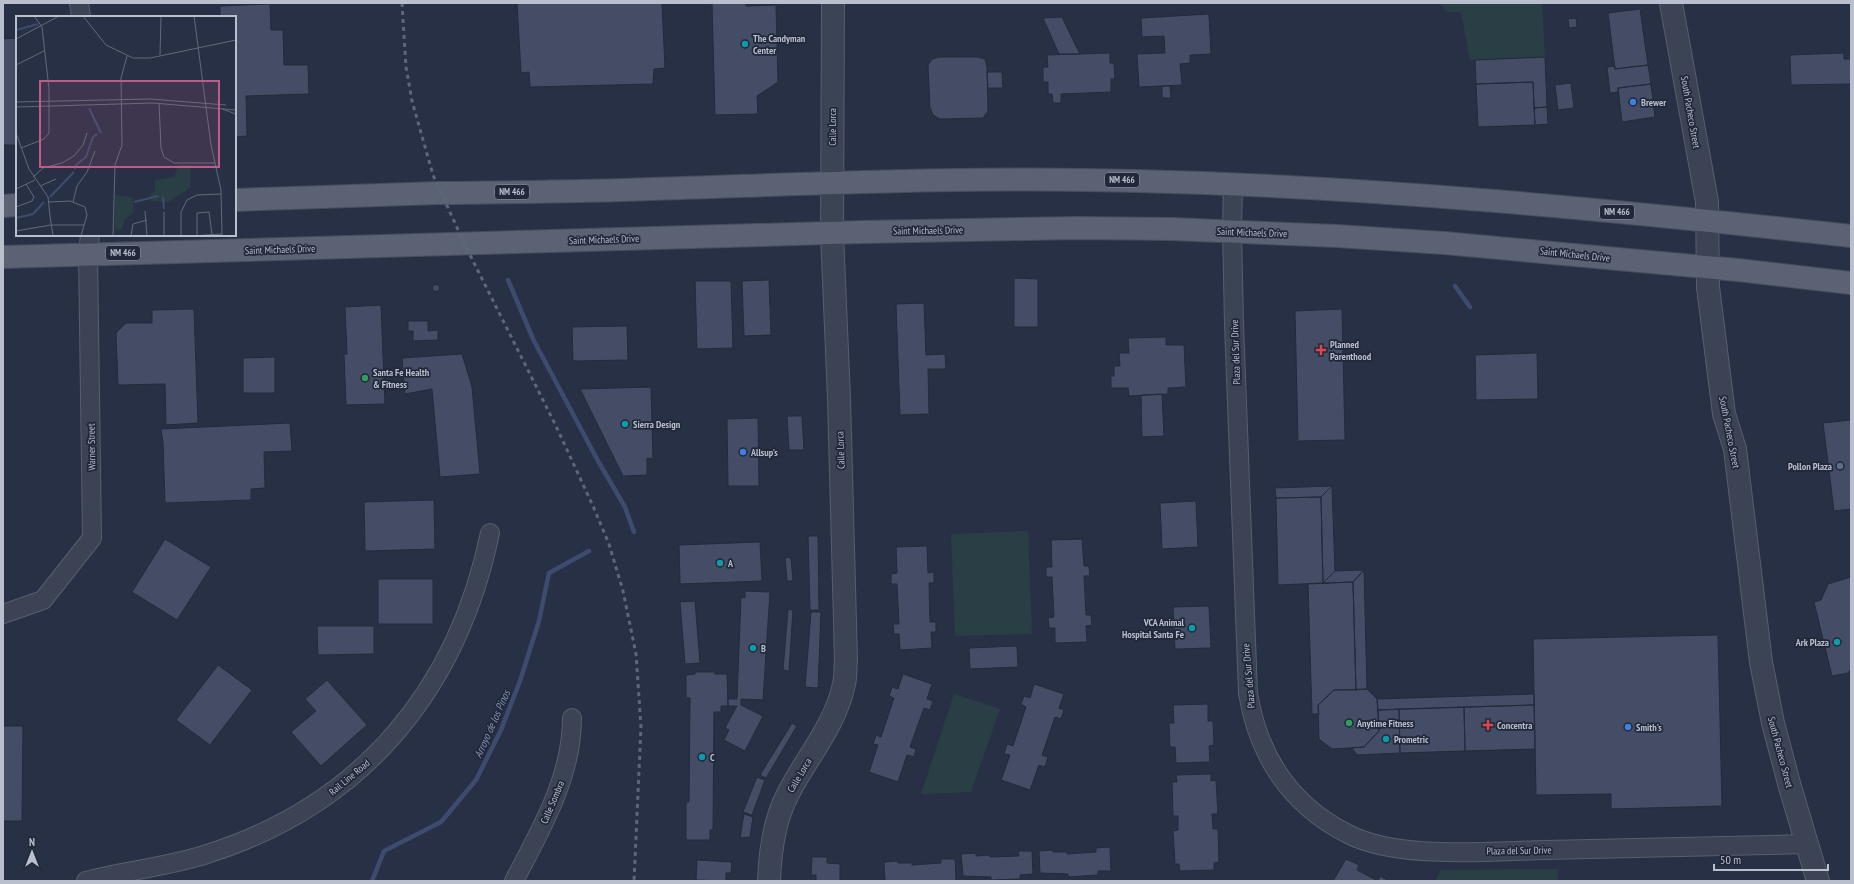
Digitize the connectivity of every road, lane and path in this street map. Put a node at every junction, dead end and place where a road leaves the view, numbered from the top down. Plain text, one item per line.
1 (79, 3) edge
2 (833, 3) edge
3 (1671, 3) edge
4 (81, 16) edge
5 (832, 183) junction
6 (1233, 184) junction
7 (236, 200) edge
8 (16, 205) edge
9 (3, 206) edge
10 (1708, 221) junction
11 (1232, 231) junction
12 (832, 234) junction
13 (1851, 236) edge
14 (89, 244) edge
15 (3, 257) edge
16 (1707, 268) junction
17 (1851, 283) edge
18 (490, 533) dead end
19 (3, 614) edge
20 (572, 718) dead end
21 (1808, 844) junction
22 (86, 881) edge
23 (514, 881) edge
24 (769, 881) edge
25 (1818, 881) edge

1 - 4 street
2 - 5 street, Calle Lorca
3 - 10 street, South Pacheco Street
5 - 6 main road, NM 466
5 - 7 main road, NM 466
5 - 12 street, Calle Lorca
6 - 10 main road, NM 466
6 - 11 street, Plaza del Sur Drive
8 - 9 main road
10 - 13 main road, NM 466
10 - 16 street, South Pacheco Street
11 - 12 main road, Saint Michaels Drive / NM 466
11 - 16 main road, Saint Michaels Drive / NM 466
11 - 21 street, Plaza del Sur Drive
12 - 14 main road, Saint Michaels Drive / NM 466
12 - 24 street, Calle Lorca
14 - 15 main road, Saint Michaels Drive / NM 466
14 - 19 street, Warner Street
16 - 17 main road, Saint Michaels Drive / NM 466
16 - 21 street, South Pacheco Street
18 - 22 street, Rail Line Road
20 - 23 street, Calle Sombra
21 - 25 street, South Pacheco Street

